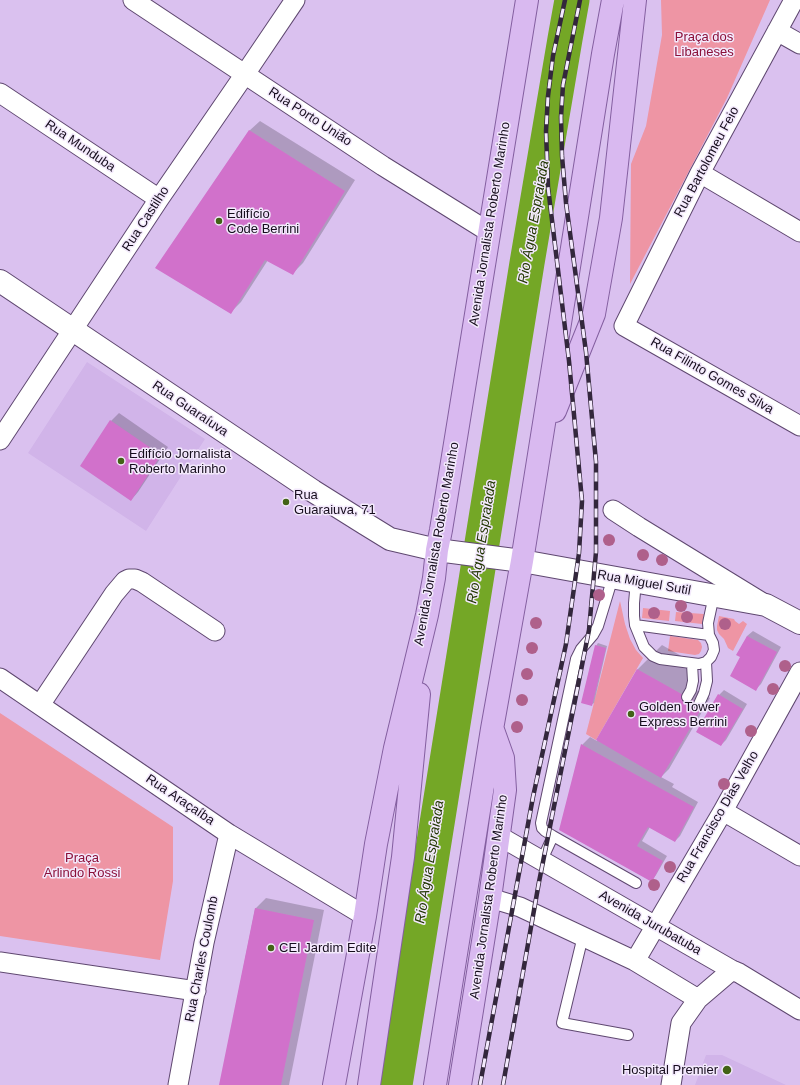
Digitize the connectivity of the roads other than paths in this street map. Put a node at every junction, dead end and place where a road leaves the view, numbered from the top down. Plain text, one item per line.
1 (133, 0) edge
2 (295, 0) edge
3 (527, 0) edge
4 (613, 0) edge
5 (635, 0) edge
6 (794, 0) edge
7 (777, 31) junction
8 (800, 44) edge
9 (245, 74) junction
10 (0, 93) edge
11 (700, 173) junction
12 (159, 199) junction
13 (489, 232) junction
14 (800, 232) edge
15 (0, 281) edge
16 (624, 326) joint
17 (73, 330) junction
18 (800, 426) edge
19 (0, 440) edge
20 (540, 447) junction
21 (613, 510) dead end
22 (437, 550) junction
23 (522, 561) junction
24 (613, 577) junction
25 (636, 581) junction
26 (714, 595) junction
27 (766, 605) junction
28 (427, 615) junction
29 (800, 623) edge
30 (635, 625) junction
31 (215, 631) dead end
32 (709, 635) junction
33 (706, 662) junction
34 (692, 664) junction
35 (800, 672) edge
36 (0, 678) edge
37 (687, 697) dead end
38 (699, 704) dead end
39 (40, 705) junction
40 (492, 729) junction
41 (723, 811) junction
42 (229, 834) junction
43 (499, 836) junction
44 (552, 836) junction
45 (800, 856) edge
46 (542, 860) junction
47 (636, 883) dead end
48 (490, 898) junction
49 (365, 916) junction
50 (655, 926) junction
51 (583, 936) junction
52 (635, 961) junction
53 (0, 962) edge
54 (732, 970) junction
55 (196, 991) junction
56 (698, 999) junction
57 (800, 1010) edge
58 (628, 1035) dead end
59 (178, 1085) edge
60 (334, 1085) edge
61 (369, 1085) edge
62 (435, 1085) edge
63 (460, 1085) edge
64 (671, 1085) edge

1 - 9 street, Rua Porto União
2 - 9 street, Rua Castilho
3 - 13 main road, Avenida Jornalista Roberto Marinho
4 - 20 main road
5 - 20 main road
6 - 7 street, Rua Bartolomeu Feio
7 - 8 street
7 - 11 street, Rua Bartolomeu Feio
9 - 12 street, Rua Castilho
9 - 13 street, Rua Porto União
10 - 12 street, Rua Munduba
11 - 14 street
11 - 16 street, Rua Bartolomeu Feio
12 - 17 street, Rua Castilho
13 - 22 main road, Avenida Jornalista Roberto Marinho
15 - 17 street, Rua Guaraíuva
16 - 18 street, Rua Filinto Gomes Silva
17 - 19 street, Rua Castilho
17 - 22 street, Rua Guaraíuva
20 - 23 main road
21 - 27 street, Rua Miguel Sutil
22 - 23 street, Rua Guaraíuva
22 - 28 main road, Avenida Jornalista Roberto Marinho
23 - 24 street, Rua Miguel Sutil
23 - 40 main road
24 - 25 street, Rua Miguel Sutil
24 - 44 lane
25 - 26 street, Rua Miguel Sutil
25 - 30 lane
26 - 27 street, Rua Miguel Sutil
26 - 32 lane
27 - 29 street, Rua Miguel Sutil
28 - 49 main road, Avenida Jornalista Roberto Marinho
28 - 61 main road
30 - 32 lane
30 - 34 lane
31 - 39 street
32 - 33 lane
33 - 34 lane
33 - 38 lane
34 - 37 lane
35 - 41 street, Rua Francisco Dias Velho
36 - 39 street, Rua Araçaíba
39 - 42 street, Rua Araçaíba
40 - 43 main road, Avenida Jornalista Roberto Marinho
40 - 62 main road
41 - 45 street
41 - 50 street, Rua Francisco Dias Velho
42 - 49 street, Rua Araçaíba
42 - 55 street, Rua Charles Coulomb
43 - 46 street, Avenida Jurubatuba
43 - 48 main road, Avenida Jornalista Roberto Marinho
44 - 46 lane
44 - 47 lane
46 - 50 street, Avenida Jurubatuba
48 - 51 street
48 - 63 main road, Avenida Jornalista Roberto Marinho
49 - 60 main road, Avenida Jornalista Roberto Marinho
50 - 52 street, Rua Francisco Dias Velho
50 - 54 street, Avenida Jurubatuba
51 - 52 street
51 - 58 lane
52 - 56 street
53 - 55 street
54 - 56 street
54 - 57 street, Avenida Jurubatuba
55 - 59 street, Rua Charles Coulomb
56 - 64 street

